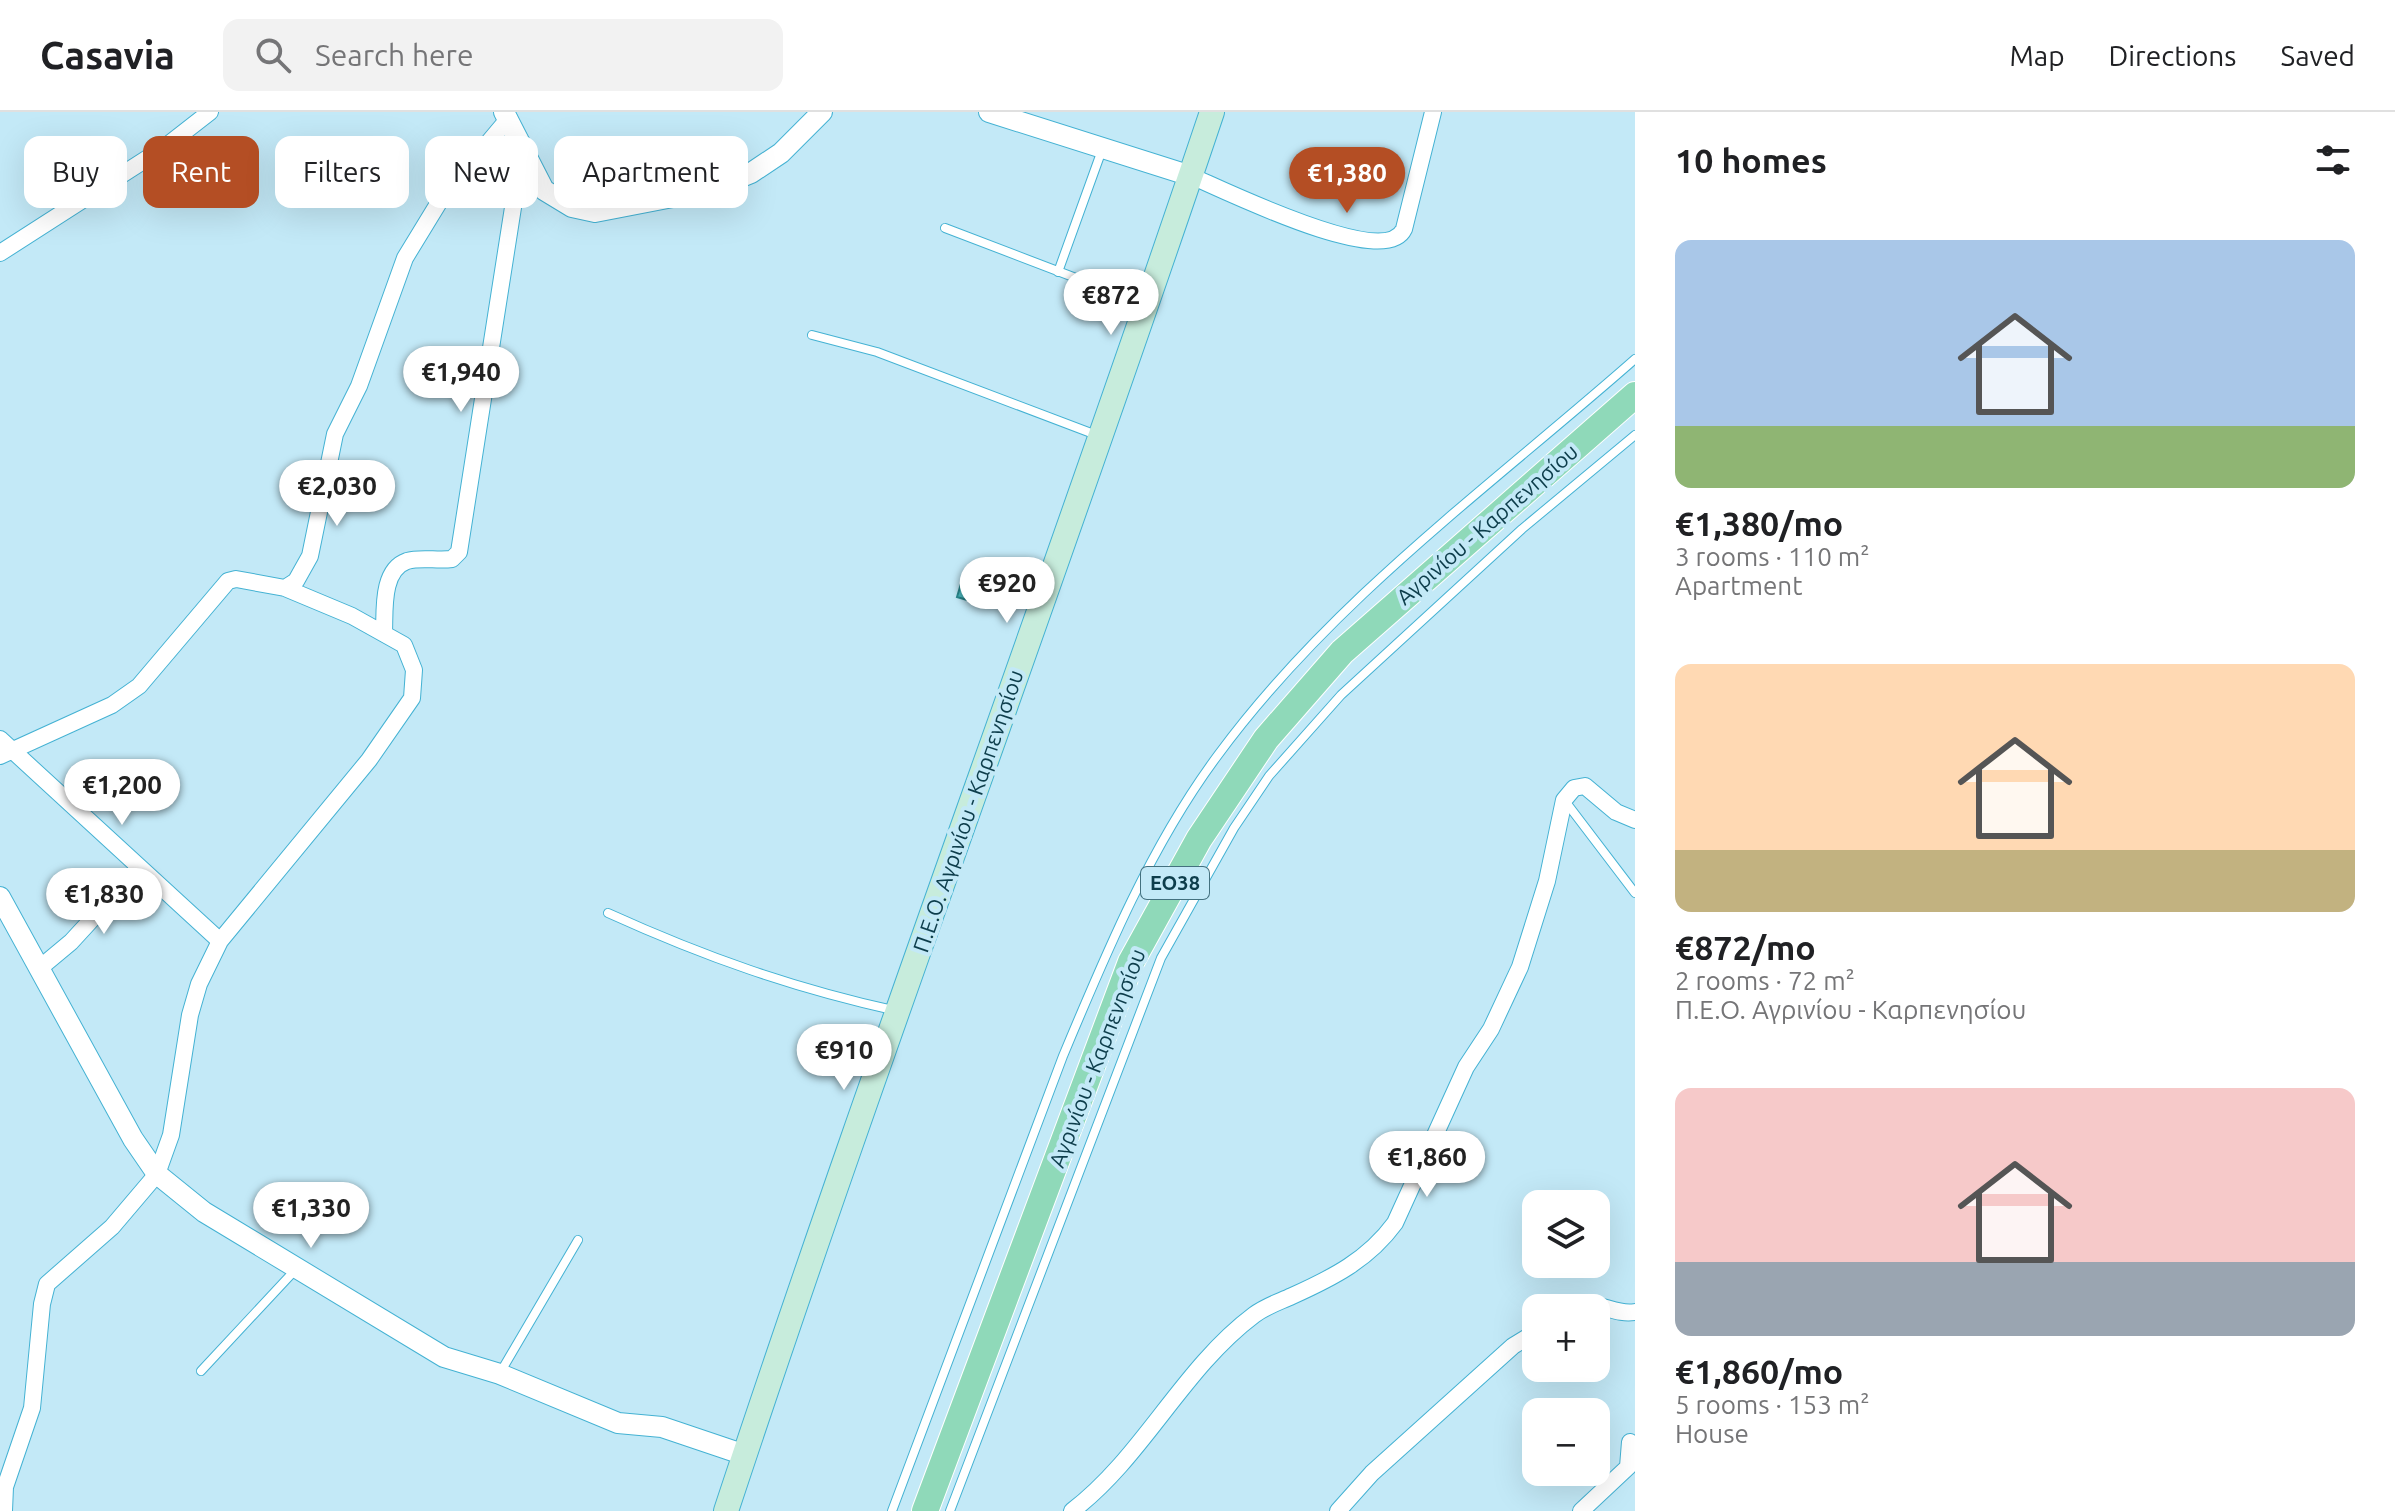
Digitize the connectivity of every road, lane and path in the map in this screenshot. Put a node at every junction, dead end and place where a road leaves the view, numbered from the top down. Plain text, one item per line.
1 (210, 112) edge
2 (822, 112) edge
3 (989, 112) edge
4 (1212, 112) edge
5 (1433, 112) edge
6 (506, 115) edge
7 (516, 136) edge
8 (1102, 149) junction
9 (538, 176) edge
10 (1191, 176) junction
11 (513, 208) edge
12 (945, 228) dead end
13 (0, 253) edge
14 (1058, 272) junction
15 (1148, 306) junction
16 (812, 335) dead end
17 (1635, 359) edge
18 (1635, 395) edge
19 (1635, 435) edge
20 (1100, 436) junction
21 (285, 588) junction
22 (384, 632) junction
23 (4, 749) edge
24 (1564, 800) junction
25 (1635, 820) edge
26 (138, 869) junction
27 (1635, 893) edge
28 (0, 897) edge
29 (608, 913) dead end
30 (220, 941) junction
31 (41, 967) junction
32 (897, 1011) junction
33 (157, 1174) junction
34 (578, 1240) dead end
35 (298, 1268) junction
36 (1610, 1309) edge
37 (1635, 1312) edge
38 (1522, 1341) edge
39 (201, 1371) dead end
40 (500, 1374) junction
41 (1630, 1442) dead end
42 (745, 1455) junction
43 (4, 1511) edge
44 (726, 1511) edge
45 (892, 1511) edge
46 (925, 1511) edge
47 (950, 1511) edge
48 (1072, 1511) edge
49 (1338, 1511) edge
50 (1581, 1511) edge

1 - 13 street
2 - 9 street
3 - 8 street
4 - 10 main road, Π.Ε.Ο. Αγρινίου - Καρπενησίου
5 - 10 street
6 - 7 street
6 - 21 street
8 - 10 street
8 - 14 lane
10 - 15 main road, Π.Ε.Ο. Αγρινίου - Καρπενησίου
11 - 22 street
12 - 14 lane
14 - 15 lane
15 - 20 main road, Π.Ε.Ο. Αγρινίου - Καρπενησίου
16 - 20 lane
17 - 45 lane
18 - 46 main road, Αγρινίου - Καρπενησίου / ΕΟ38
19 - 47 lane
20 - 32 main road, Π.Ε.Ο. Αγρινίου - Καρπενησίου
21 - 22 street
21 - 23 street
22 - 30 street
23 - 26 street
24 - 25 street
24 - 27 lane
24 - 48 street
26 - 30 street
26 - 31 street
28 - 31 street
29 - 32 lane
30 - 33 street
31 - 33 street
32 - 42 main road, Π.Ε.Ο. Αγρινίου - Καρπενησίου
33 - 35 street
33 - 43 street
34 - 40 lane
35 - 39 lane
35 - 40 street
36 - 37 street
38 - 49 street
40 - 42 street
41 - 50 street
42 - 44 main road, Π.Ε.Ο. Αγρινίου - Καρπενησίου

